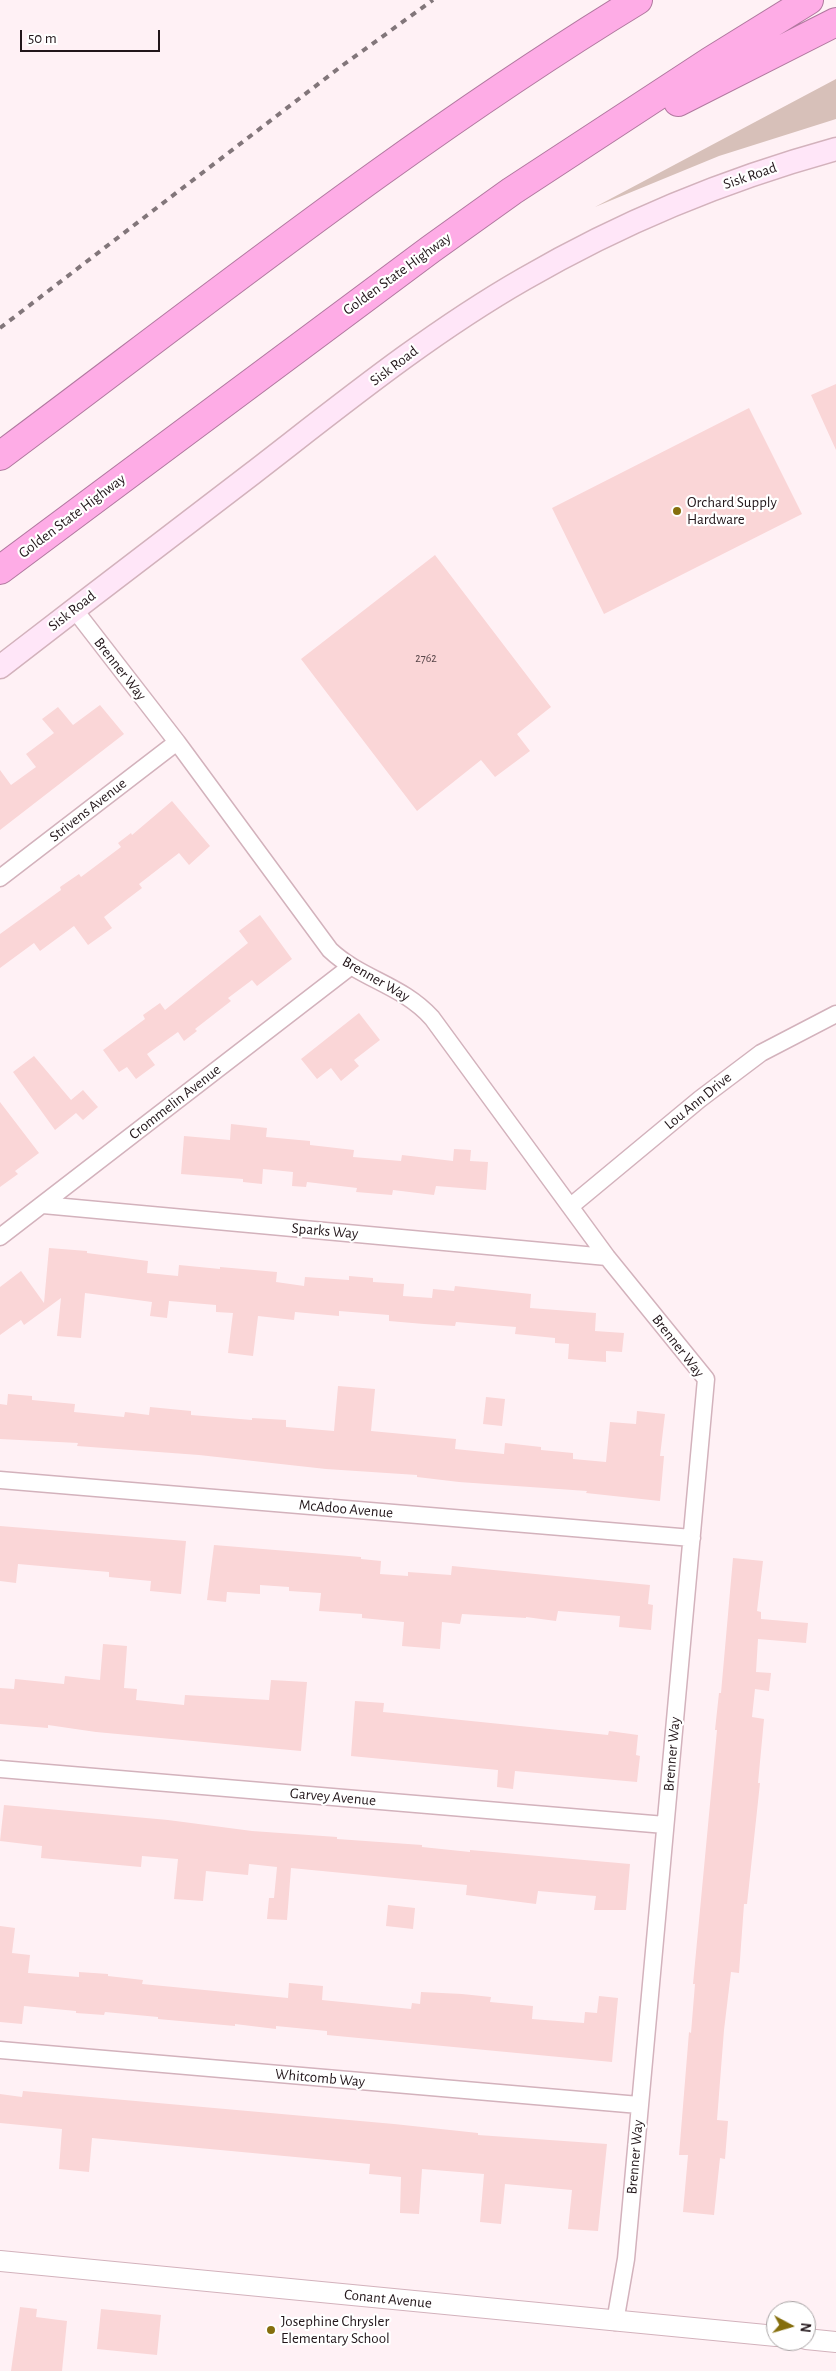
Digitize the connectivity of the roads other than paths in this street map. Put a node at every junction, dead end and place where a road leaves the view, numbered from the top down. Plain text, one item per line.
1 (602, 0) edge
2 (638, 0) edge
3 (809, 0) edge
4 (836, 22) edge
5 (836, 149) edge
6 (390, 163) junction
7 (512, 191) junction
8 (0, 456) edge
9 (0, 570) edge
10 (74, 609) junction
11 (0, 667) edge
12 (176, 742) junction
13 (0, 878) edge
14 (350, 967) junction
15 (836, 1014) edge
16 (43, 1205) junction
17 (571, 1206) junction
18 (0, 1237) edge
19 (607, 1258) junction
20 (0, 1480) edge
21 (692, 1538) junction
22 (0, 1769) edge
23 (665, 1825) junction
24 (0, 2050) edge
25 (639, 2105) junction
26 (0, 2261) edge
27 (615, 2322) junction
28 (766, 2335) edge
29 (816, 2340) edge
30 (836, 2342) edge

1 - 6 highway
2 - 6 highway
3 - 7 highway, Golden State Highway
4 - 7 highway
5 - 10 main road, Sisk Road
6 - 8 highway
7 - 9 highway, Golden State Highway
10 - 11 main road, Sisk Road
10 - 12 street, Brenner Way
12 - 13 street, Strivens Avenue
12 - 14 street, Brenner Way
14 - 16 street, Crommelin Avenue
14 - 17 street, Brenner Way
15 - 17 street, Lou Ann Drive
16 - 18 street, Crommelin Avenue
16 - 19 street, Sparks Way
17 - 19 street, Brenner Way
19 - 21 street, Brenner Way
20 - 21 street, McAdoo Avenue
21 - 23 street, Brenner Way
22 - 23 street, Garvey Avenue
23 - 25 street, Brenner Way
24 - 25 street, Whitcomb Way
25 - 27 street, Brenner Way
26 - 27 street, Conant Avenue
27 - 28 street, Conant Avenue
29 - 30 street

